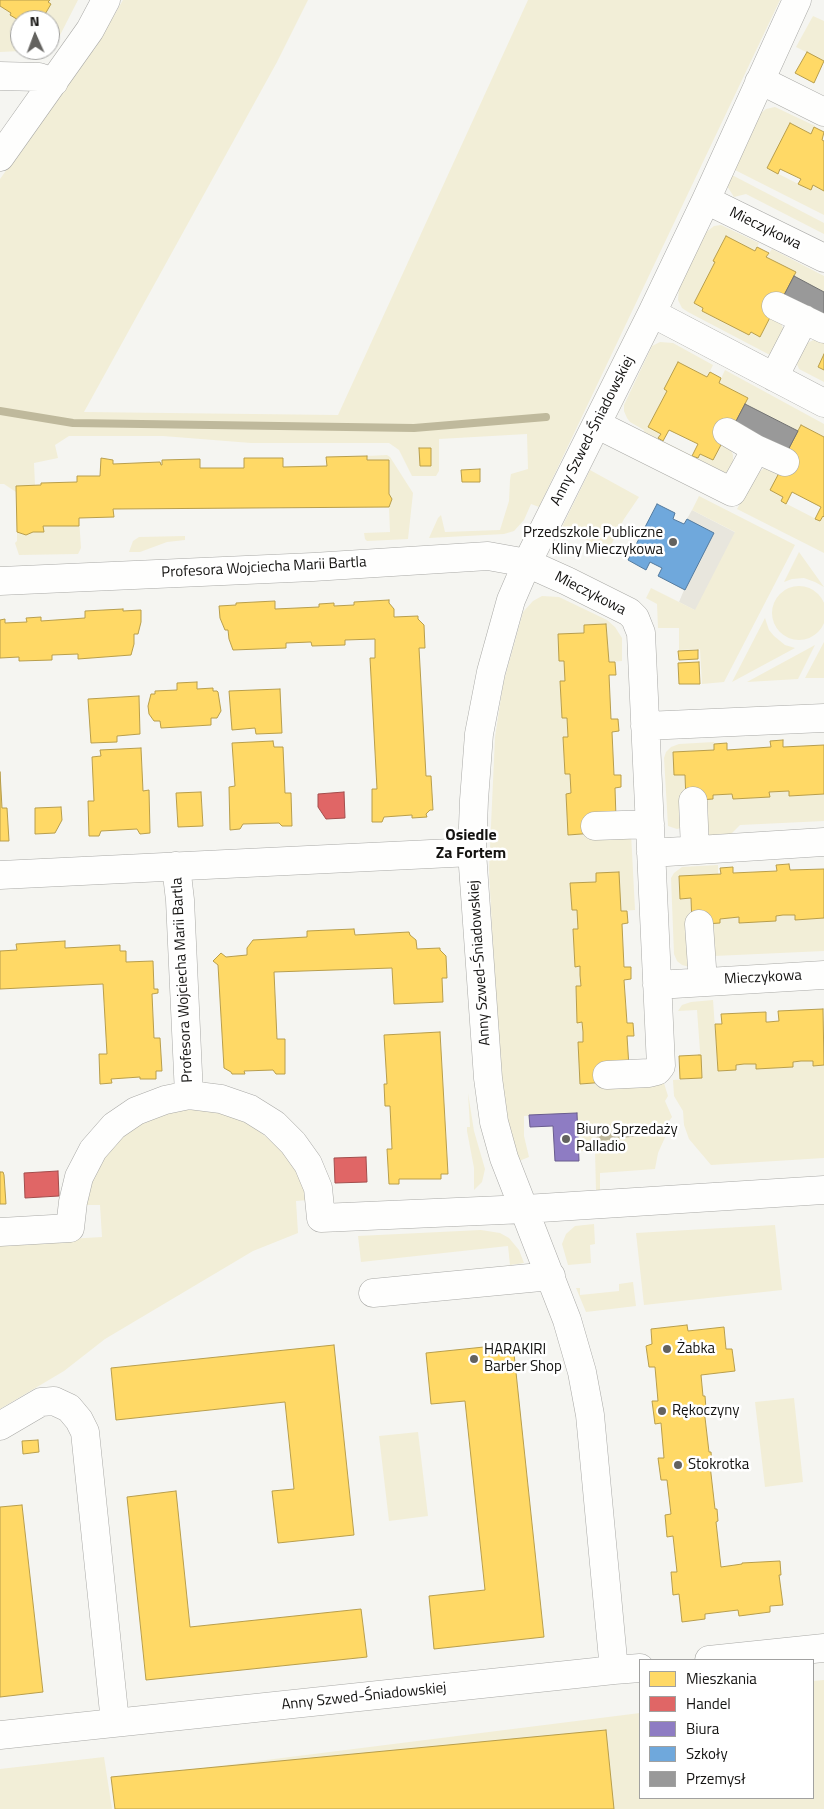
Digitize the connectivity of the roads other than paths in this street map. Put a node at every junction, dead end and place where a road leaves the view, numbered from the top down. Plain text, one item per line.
1 (106, 0) edge
2 (797, 0) edge
3 (0, 76) edge
4 (54, 82) junction
5 (759, 82) junction
6 (824, 112) edge
7 (0, 157) edge
8 (706, 200) junction
9 (824, 258) edge
10 (776, 306) dead end
11 (652, 313) junction
12 (814, 324) edge
13 (774, 377) junction
14 (824, 403) edge
15 (596, 426) junction
16 (727, 432) dead end
17 (756, 448) junction
18 (785, 462) dead end
19 (527, 563) junction
20 (0, 581) edge
21 (824, 718) edge
22 (645, 726) junction
23 (693, 801) dead end
24 (650, 824) junction
25 (594, 826) dead end
26 (824, 842) edge
27 (695, 850) junction
28 (472, 852) junction
29 (651, 852) junction
30 (176, 866) junction
31 (0, 875) edge
32 (699, 924) dead end
33 (824, 975) edge
34 (703, 982) junction
35 (658, 985) junction
36 (607, 1075) dead end
37 (189, 1095) junction
38 (824, 1190) edge
39 (524, 1209) junction
40 (0, 1232) edge
41 (551, 1276) junction
42 (373, 1293) dead end
43 (0, 1426) edge
44 (824, 1648) edge
45 (719, 1659) edge
46 (639, 1668) edge
47 (614, 1670) junction
48 (114, 1722) junction
49 (0, 1735) edge

1 - 4 street
2 - 5 street, Anny Szwed-Śniadowskiej
3 - 4 street
4 - 7 street
5 - 6 street
5 - 8 street, Anny Szwed-Śniadowskiej
8 - 9 street, Mieczykowa
8 - 11 street, Anny Szwed-Śniadowskiej
10 - 12 street
11 - 13 street
11 - 15 street, Anny Szwed-Śniadowskiej
12 - 13 street
13 - 14 street
15 - 17 street
15 - 19 street, Anny Szwed-Śniadowskiej
16 - 17 street
17 - 18 street
19 - 20 street, Profesora Wojciecha Marii Bartla
19 - 22 street, Mieczykowa
19 - 28 street, Anny Szwed-Śniadowskiej
21 - 22 street
22 - 24 street, Mieczykowa
23 - 27 street
24 - 25 street
24 - 29 street, Mieczykowa
26 - 27 street
27 - 29 street
28 - 30 street, Profesora Wojciecha Marii Bartla
28 - 39 street, Anny Szwed-Śniadowskiej
29 - 35 street, Mieczykowa
30 - 31 street, Profesora Wojciecha Marii Bartla
30 - 37 street, Profesora Wojciecha Marii Bartla
32 - 34 street, Mieczykowa
33 - 34 street, Mieczykowa
34 - 35 street, Mieczykowa
35 - 36 street, Mieczykowa
37 - 39 street, Profesora Wojciecha Marii Bartla
37 - 40 street, Profesora Wojciecha Marii Bartla
38 - 39 street
39 - 41 street, Anny Szwed-Śniadowskiej
41 - 42 street
41 - 47 street, Anny Szwed-Śniadowskiej
43 - 48 street
44 - 45 street
46 - 47 street, Anny Szwed-Śniadowskiej
47 - 48 street, Anny Szwed-Śniadowskiej
48 - 49 street, Anny Szwed-Śniadowskiej

